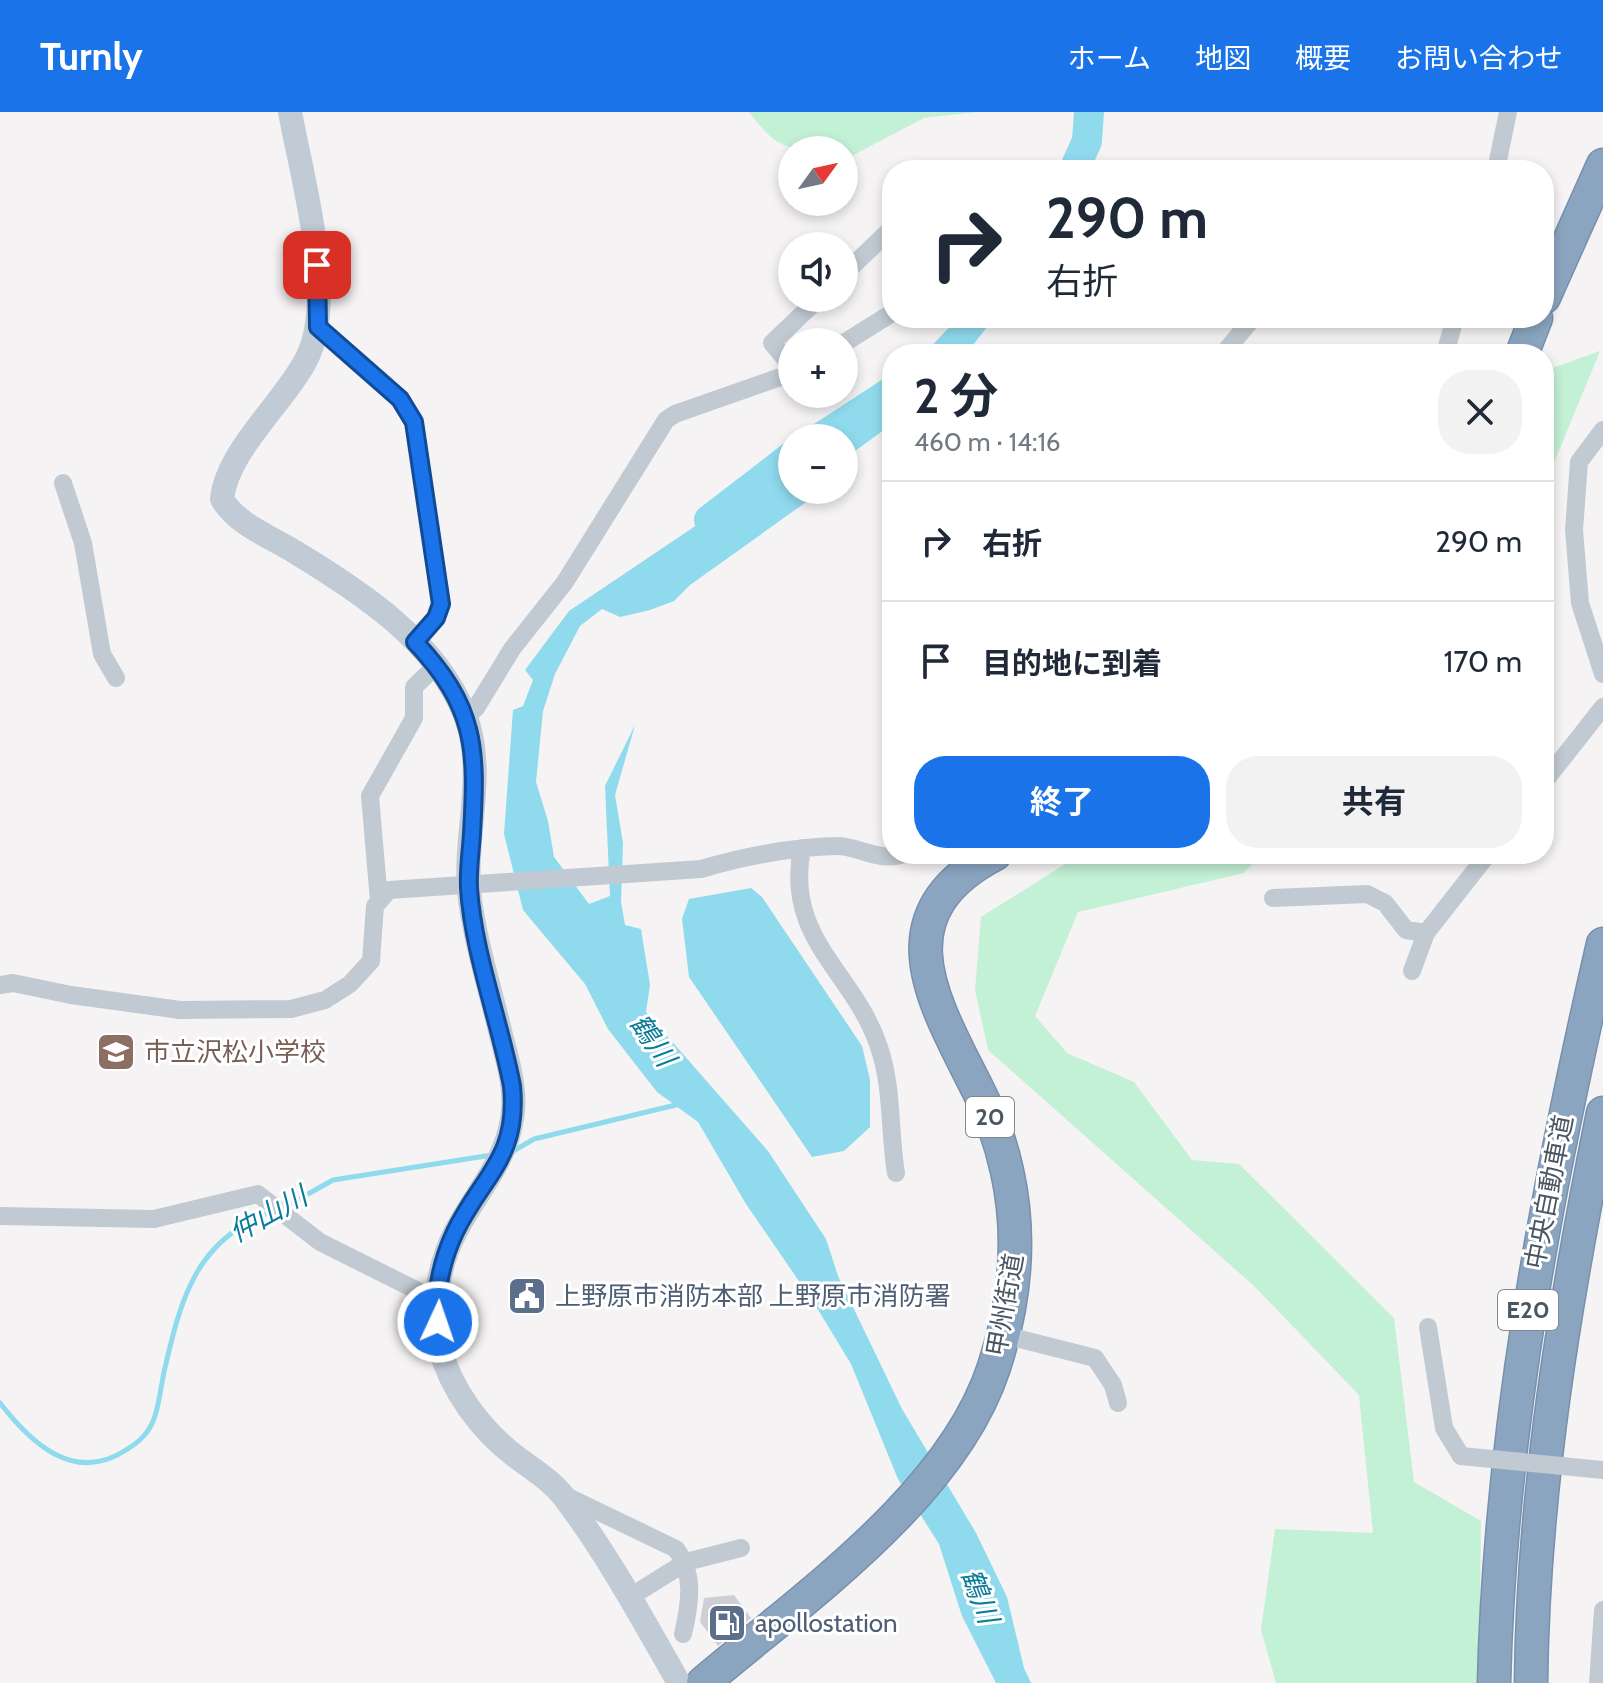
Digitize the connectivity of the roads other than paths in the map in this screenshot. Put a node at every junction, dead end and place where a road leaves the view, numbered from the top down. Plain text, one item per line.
1 (290, 112) edge
2 (1508, 112) edge
3 (1498, 160) edge
4 (1603, 165) edge
5 (882, 238) edge
6 (858, 261) edge
7 (1554, 275) edge
8 (804, 312) edge
9 (882, 319) edge
10 (318, 327) junction
11 (788, 328) edge
12 (1245, 328) edge
13 (858, 334) edge
14 (1231, 344) edge
15 (778, 375) edge
16 (1603, 430) edge
17 (63, 483) dead end
18 (415, 642) junction
19 (437, 665) junction
20 (1603, 674) edge
21 (116, 678) dead end
22 (1603, 707) edge
23 (466, 718) junction
24 (1554, 769) edge
25 (802, 848) junction
26 (882, 856) edge
27 (980, 864) edge
28 (1480, 864) edge
29 (480, 886) junction
30 (1273, 898) dead end
31 (379, 901) junction
32 (1426, 933) junction
33 (1603, 944) edge
34 (1412, 971) dead end
35 (0, 985) edge
36 (1603, 1113) edge
37 (896, 1173) dead end
38 (0, 1216) edge
39 (436, 1300) junction
40 (1428, 1327) dead end
41 (1004, 1335) junction
42 (1118, 1403) dead end
43 (1603, 1470) edge
44 (562, 1494) junction
45 (741, 1548) dead end
46 (686, 1562) junction
47 (630, 1597) junction
48 (1603, 1610) edge
49 (683, 1634) dead end
50 (679, 1683) edge
51 (703, 1683) edge
52 (1494, 1683) edge
53 (1531, 1683) edge
54 (1598, 1683) edge

1 - 10 street
2 - 3 street
4 - 7 highway
5 - 6 street
8 - 11 street
9 - 13 street
10 - 18 street
10 - 18 street
12 - 14 street
15 - 23 street
16 - 20 street
17 - 21 street
18 - 19 street
19 - 23 street
19 - 31 street
22 - 24 street
23 - 29 street
25 - 26 street
25 - 29 street
25 - 37 street
27 - 41 highway, 甲州街道 / 20
28 - 32 street
29 - 31 street
29 - 39 street
30 - 32 street
31 - 35 street
32 - 34 street
33 - 52 highway, 中央自動車道 / E20
36 - 53 highway, 中央自動車道 / E20
38 - 39 street
39 - 44 street
40 - 43 street, bridge
41 - 42 street
41 - 51 highway, 甲州街道 / 20
44 - 46 street
44 - 47 street
45 - 46 street
46 - 47 street
46 - 49 street
47 - 50 street
48 - 54 street

